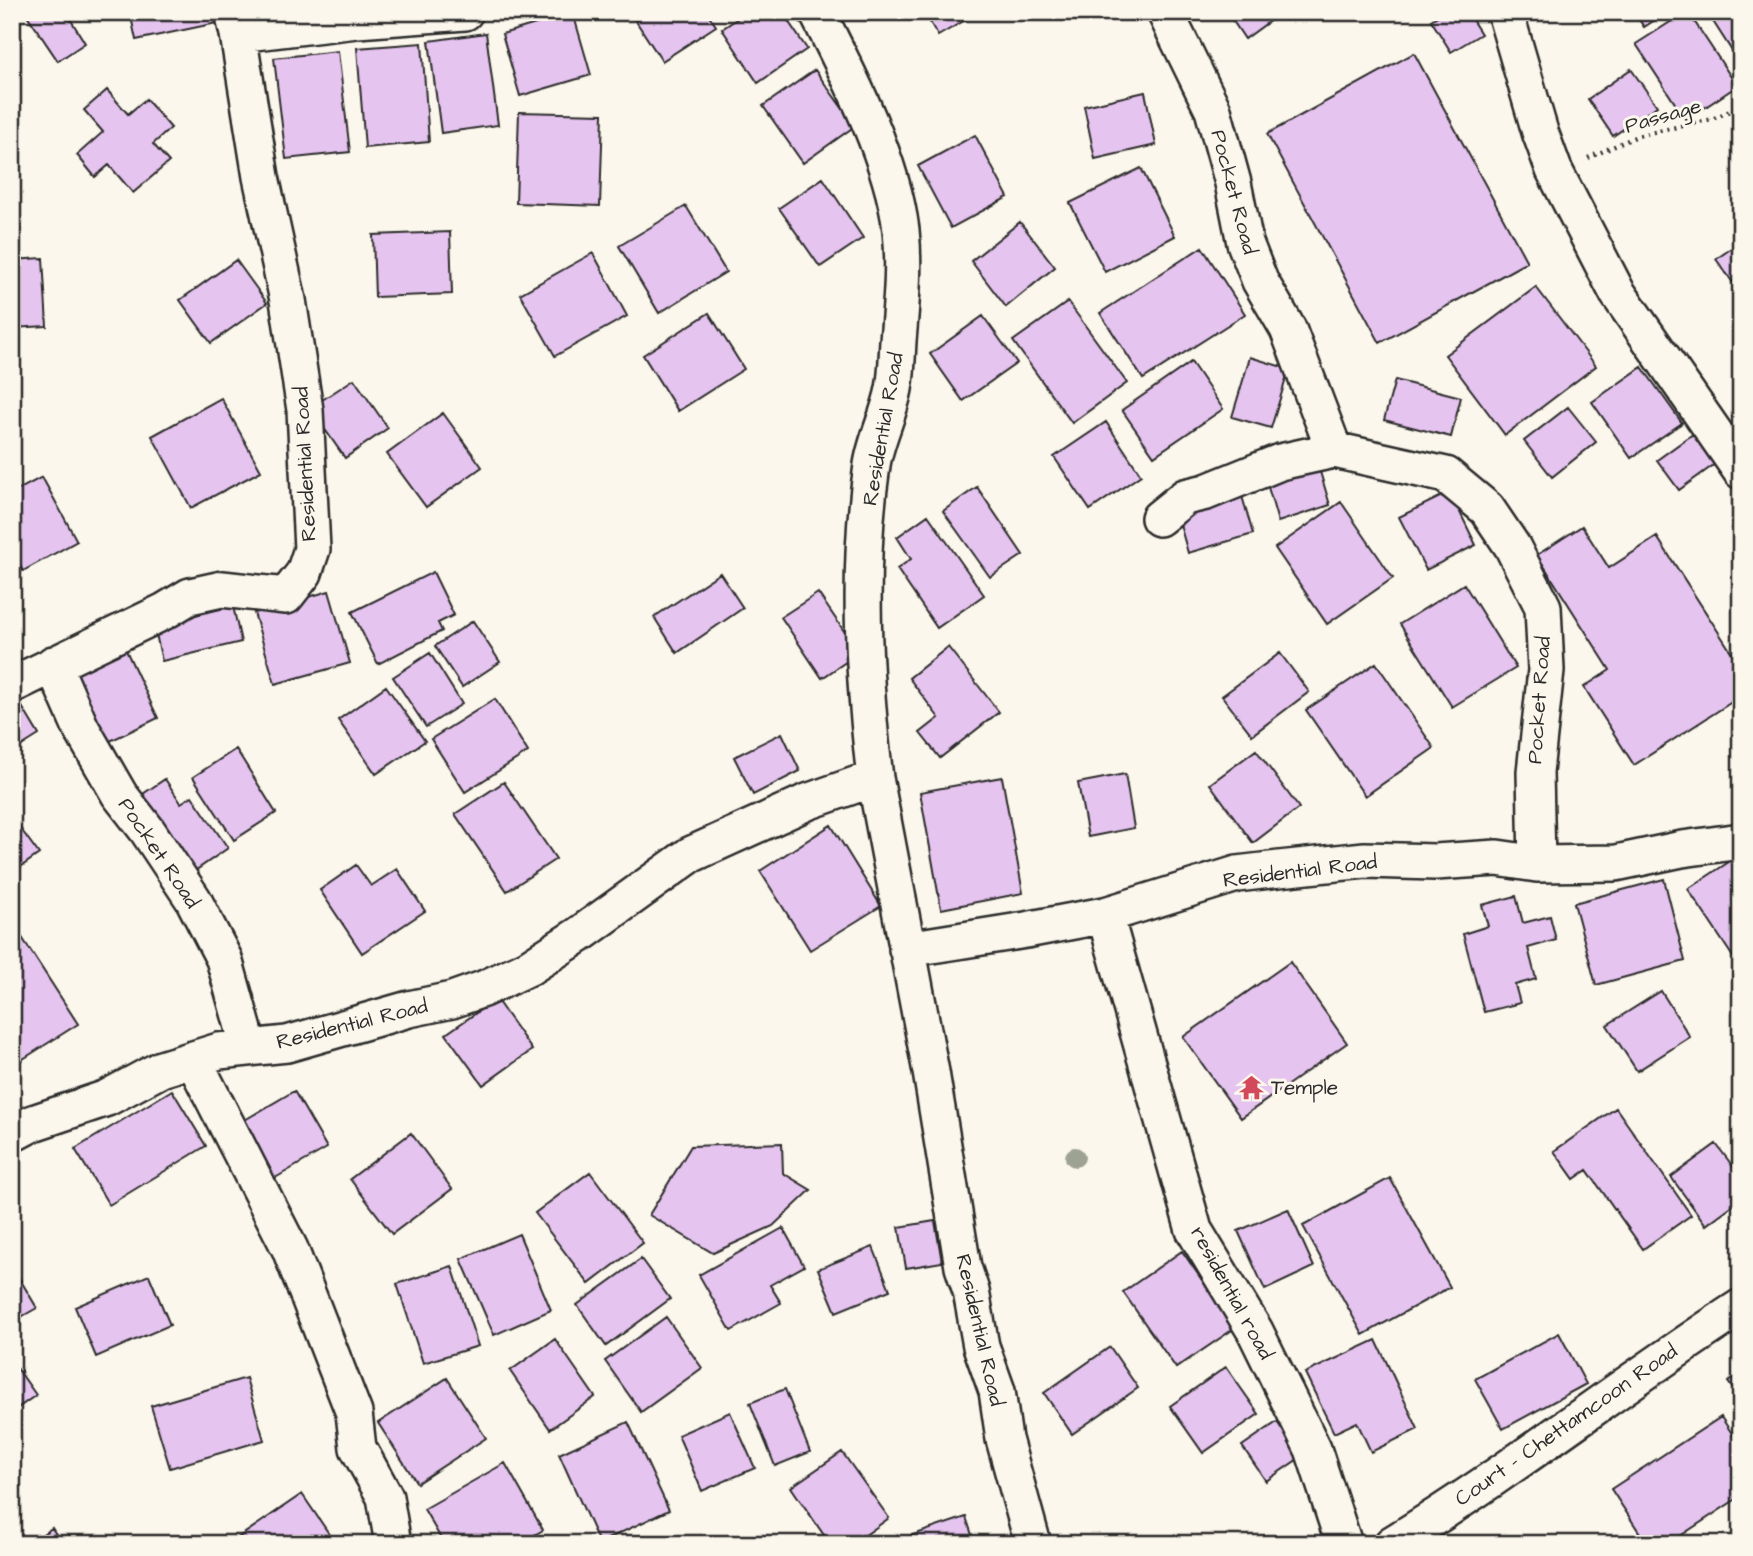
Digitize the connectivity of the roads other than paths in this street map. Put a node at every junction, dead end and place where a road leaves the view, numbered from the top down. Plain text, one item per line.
1 (465, 12) edge
2 (817, 12) edge
3 (1165, 12) edge
4 (1505, 12) edge
5 (236, 23) edge
6 (1334, 450) junction
7 (1741, 471) edge
8 (1159, 518) dead end
9 (53, 664) junction
10 (12, 685) edge
11 (875, 778) junction
12 (1741, 841) edge
13 (1537, 864) junction
14 (1105, 915) junction
15 (907, 949) junction
16 (248, 1048) junction
17 (192, 1059) junction
18 (12, 1134) edge
19 (1741, 1307) edge
20 (393, 1544) edge
21 (1033, 1544) edge
22 (1344, 1544) edge
23 (1392, 1544) edge

1 - 5 street
2 - 11 street, Residential Road
3 - 6 street, Pocket Road
4 - 7 street
5 - 9 street, Residential Road
6 - 8 street, Pocket Road
6 - 13 street, Pocket Road
9 - 10 street, Residential Road
9 - 16 street, Pocket Road
11 - 15 street, Residential Road
11 - 16 street, Residential Road
12 - 13 street, Residential Road
13 - 14 street, Residential Road
14 - 15 street, Residential Road
14 - 22 street, residential road
15 - 21 street, Residential Road
16 - 17 street, Residential Road
17 - 18 street, Residential Road
17 - 20 street
19 - 23 street, Court - Chettamcoon Road

